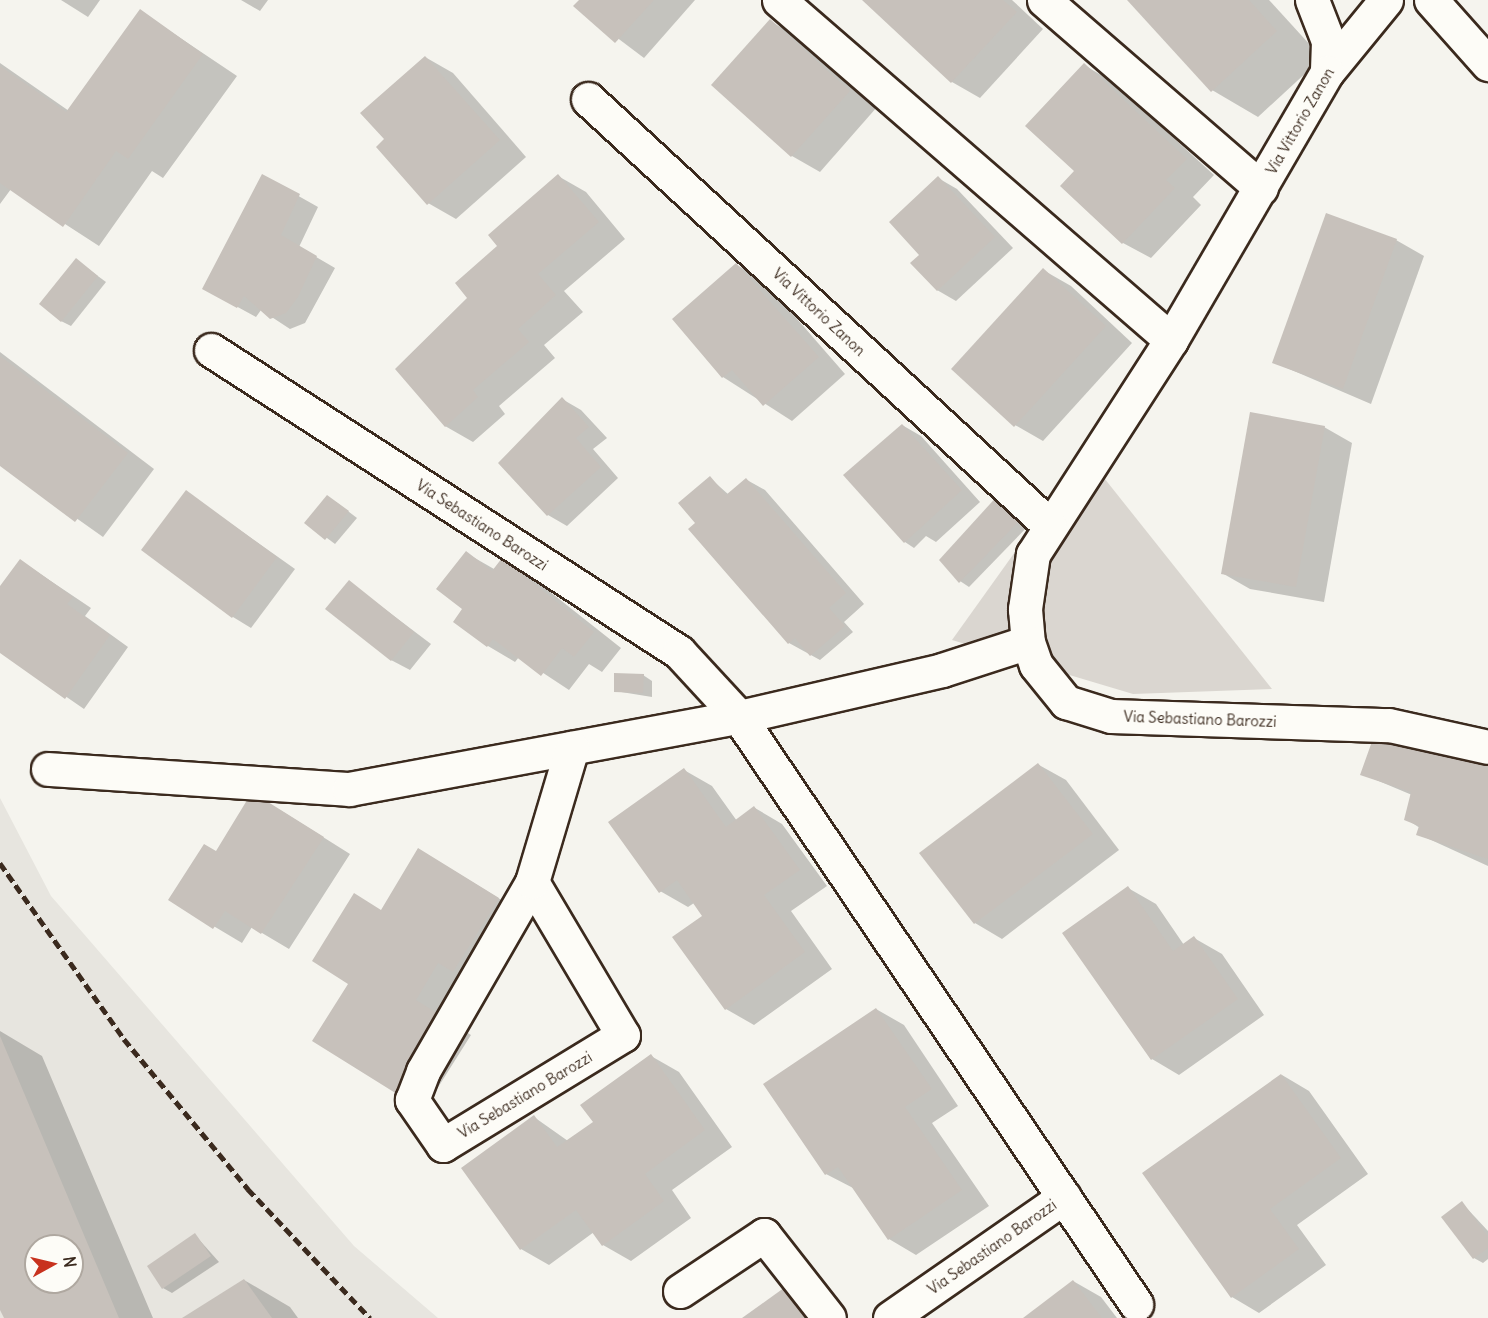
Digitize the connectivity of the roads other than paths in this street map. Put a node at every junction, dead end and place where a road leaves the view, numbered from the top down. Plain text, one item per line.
1 (778, 0) edge
2 (1044, 0) edge
3 (1312, 0) edge
4 (1386, 0) edge
5 (1431, 0) edge
6 (1488, 64) edge
7 (1327, 72) junction
8 (588, 99) dead end
9 (1261, 188) junction
10 (1171, 340) junction
11 (211, 350) dead end
12 (1049, 525) junction
13 (1029, 642) junction
14 (739, 717) junction
15 (1488, 747) edge
16 (572, 748) junction
17 (48, 769) dead end
18 (532, 882) junction
19 (1064, 1197) junction
20 (680, 1291) dead end
21 (1136, 1304) dead end
22 (829, 1318) edge
23 (890, 1318) edge

1 - 10 street
2 - 9 street, Via Vittorio Zanon
3 - 7 street
4 - 7 street, Via Vittorio Zanon
5 - 6 street
7 - 9 street, Via Vittorio Zanon
8 - 12 street, Via Vittorio Zanon
9 - 10 street, Via Vittorio Zanon
10 - 12 street, Via Vittorio Zanon
11 - 14 street, Via Sebastiano Barozzi
12 - 13 street, Via Vittorio Zanon
13 - 14 street
13 - 15 street, Via Sebastiano Barozzi
14 - 16 street
14 - 19 street, Via Sebastiano Barozzi
16 - 17 street
16 - 18 street, Via Sebastiano Barozzi
18 - 18 street, Via Sebastiano Barozzi
19 - 21 street, Via Sebastiano Barozzi
19 - 23 street, Via Sebastiano Barozzi
20 - 22 street

